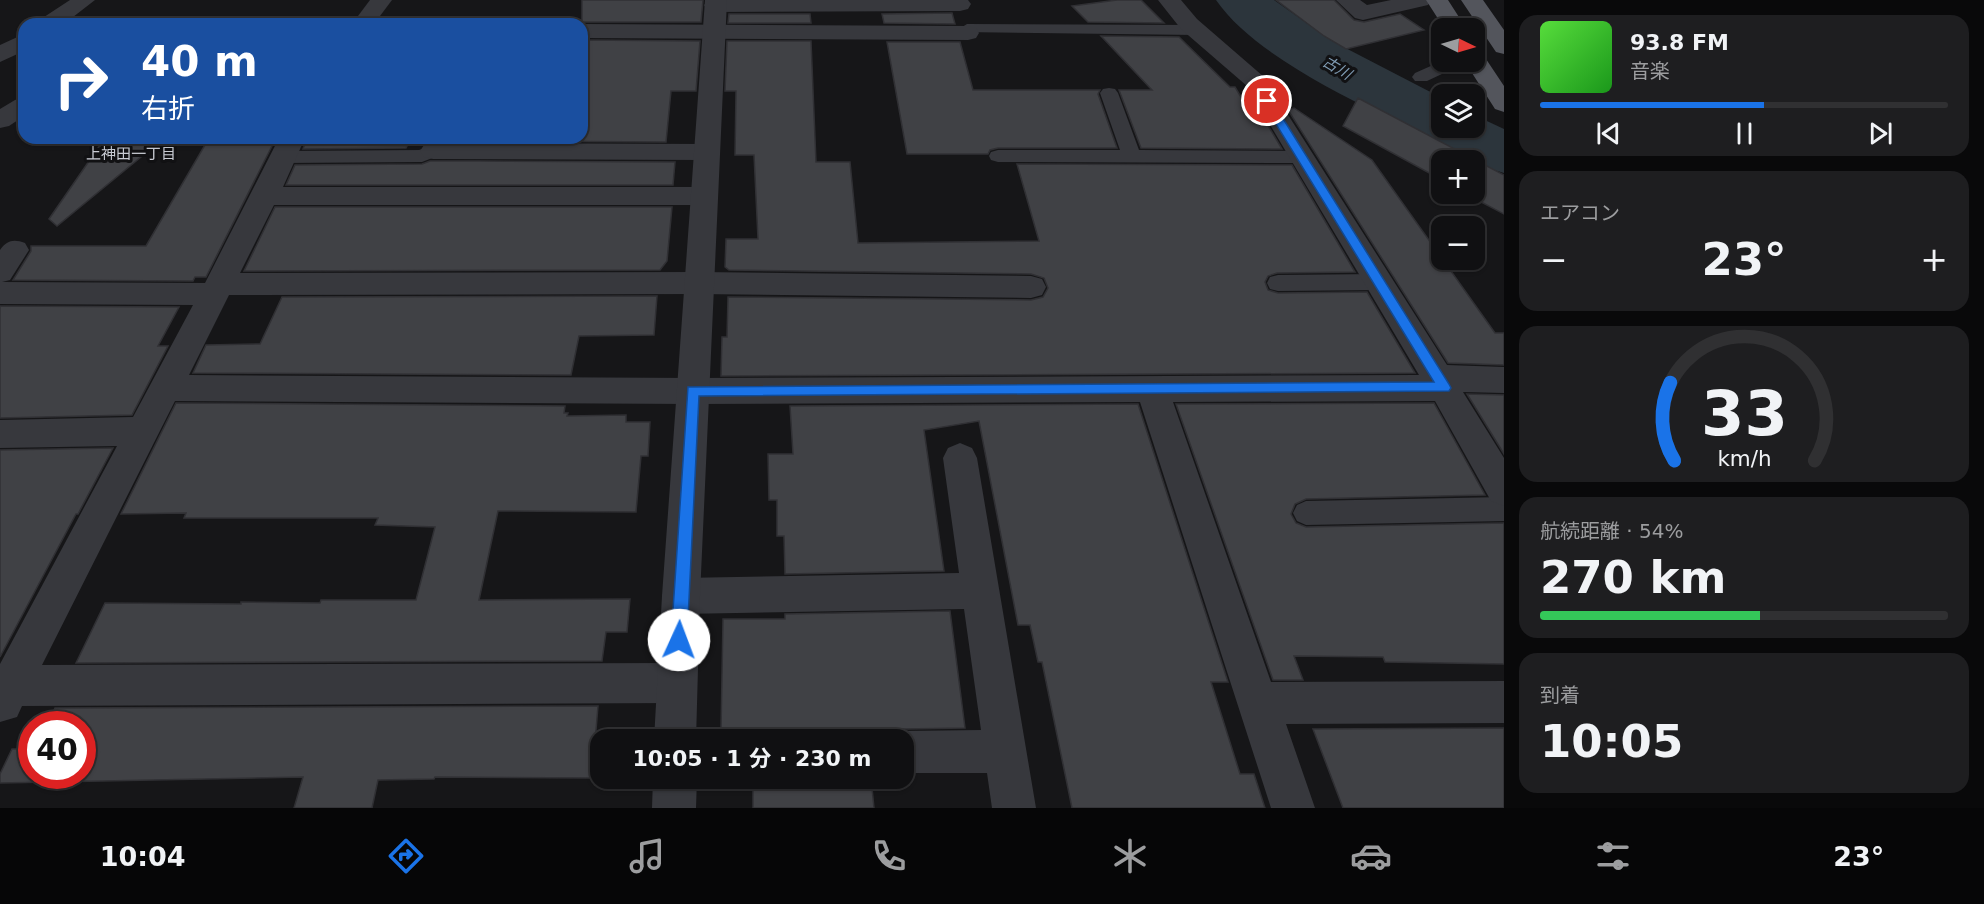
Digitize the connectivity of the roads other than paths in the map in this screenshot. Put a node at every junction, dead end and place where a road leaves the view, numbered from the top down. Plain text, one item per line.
1 (84, 0) edge
2 (381, 0) edge
3 (1169, 0) edge
4 (1347, 0) edge
5 (1420, 0) edge
6 (1437, 0) edge
7 (1472, 0) edge
8 (960, 4) dead end
9 (715, 12) edge
10 (58, 18) edge
11 (368, 18) edge
12 (1449, 18) edge
13 (588, 30) edge
14 (1196, 30) junction
15 (967, 31) joint
16 (18, 45) edge
17 (1504, 47) edge
18 (0, 56) edge
19 (1432, 72) edge
20 (1483, 72) edge
21 (1421, 77) dead end
22 (1109, 93) dead end
23 (1504, 104) edge
24 (18, 109) edge
25 (0, 120) edge
26 (545, 145) edge
27 (288, 148) edge
28 (433, 151) joint
29 (706, 152) junction
30 (998, 156) dead end
31 (1132, 156) junction
32 (1302, 157) junction
33 (265, 196) junction
34 (703, 196) junction
35 (1379, 282) junction
36 (698, 283) junction
37 (1278, 283) dead end
38 (1031, 287) dead end
39 (217, 289) junction
40 (0, 293) edge
41 (1504, 380) edge
42 (1441, 383) junction
43 (165, 388) junction
44 (1152, 388) junction
45 (693, 391) junction
46 (141, 431) junction
47 (0, 434) edge
48 (960, 458) dead end
49 (1504, 490) edge
50 (1504, 509) edge
51 (1306, 513) dead end
52 (980, 591) junction
53 (681, 596) junction
54 (677, 683) junction
55 (5, 696) edge
56 (1504, 702) edge
57 (1258, 703) junction
58 (675, 729) edge
59 (1006, 751) junction
60 (914, 753) edge
61 (675, 789) edge
62 (674, 808) edge
63 (1014, 808) edge
64 (1293, 808) edge

1 - 10 street
2 - 11 street
3 - 14 street
4 - 5 street
6 - 12 main road
7 - 17 main road
8 - 9 street
9 - 13 street
9 - 15 street
9 - 29 street
14 - 15 lane
14 - 32 street
16 - 18 street
19 - 21 lane
20 - 23 main road
22 - 31 lane
24 - 25 street
26 - 28 street
26 - 29 street
27 - 28 lane
27 - 33 street
29 - 34 street
30 - 31 lane
31 - 32 lane
32 - 35 street
33 - 34 street
33 - 39 street
34 - 36 street
35 - 37 lane
35 - 42 street
36 - 38 street
36 - 39 street
36 - 45 street
39 - 40 street
39 - 43 street
41 - 42 street
42 - 44 street
42 - 49 street
43 - 45 street
43 - 46 street
44 - 45 street
44 - 57 street
45 - 53 street
46 - 47 street
46 - 55 street
48 - 52 street
50 - 51 lane
52 - 53 street
52 - 59 street
53 - 54 street
54 - 55 street
54 - 58 street
56 - 57 street
57 - 64 street
59 - 60 street
59 - 63 street
61 - 62 street

